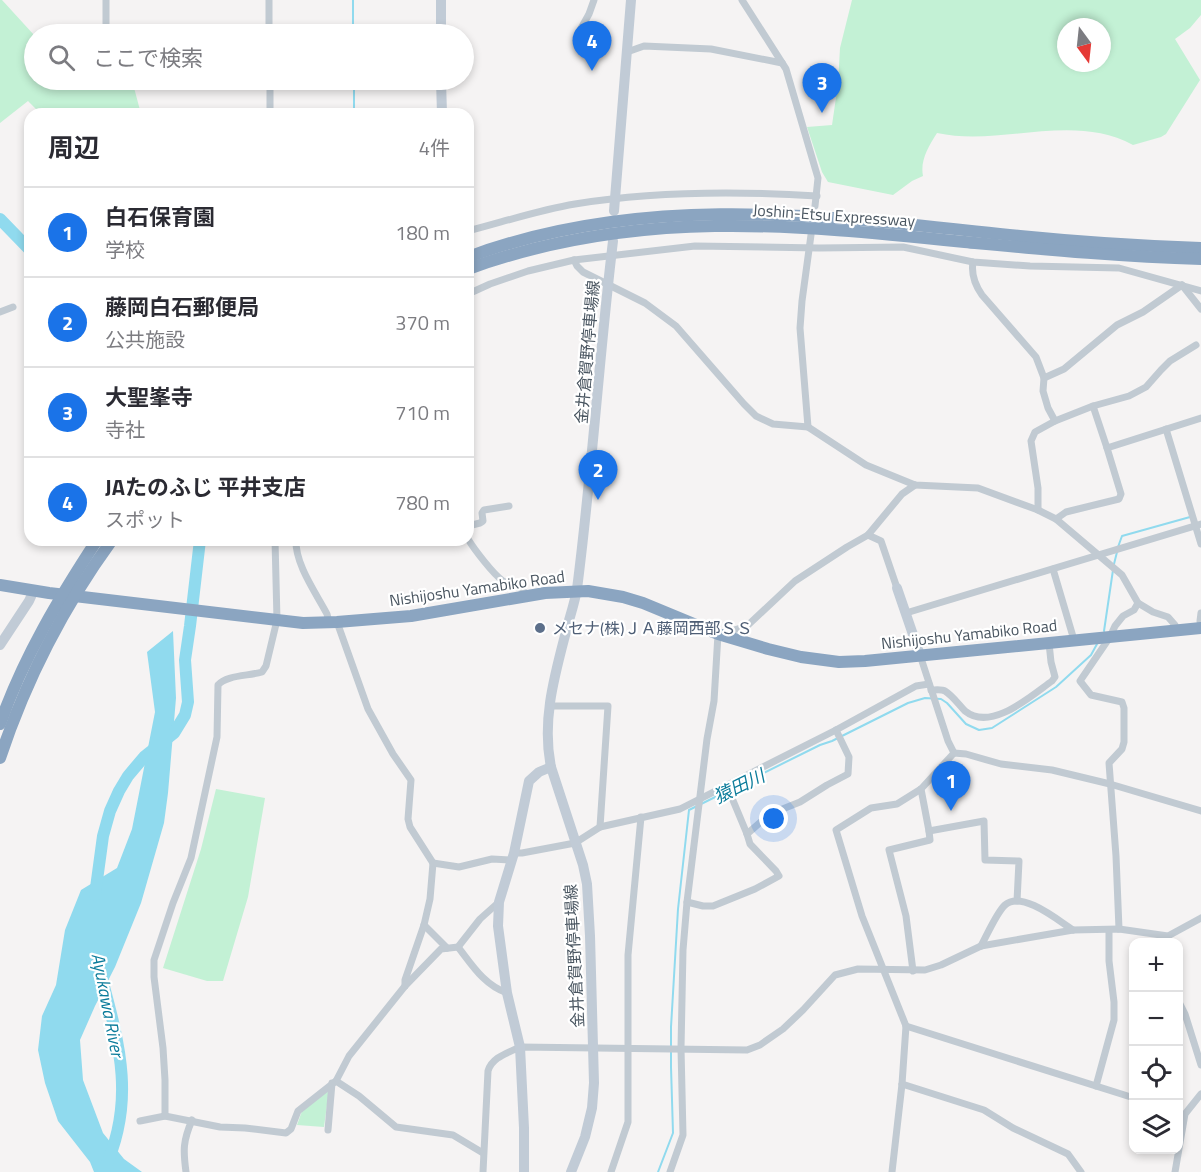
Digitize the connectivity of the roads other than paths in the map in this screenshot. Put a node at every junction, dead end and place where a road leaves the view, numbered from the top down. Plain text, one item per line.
1 (105, 0) edge
2 (269, 0) edge
3 (441, 0) edge
4 (594, 0) edge
5 (631, 0) edge
6 (742, 0) edge
7 (106, 24) edge
8 (269, 24) edge
9 (441, 24) edge
10 (579, 32) dead end
11 (627, 52) junction
12 (782, 63) junction
13 (270, 90) edge
14 (441, 90) edge
15 (270, 108) edge
16 (442, 108) edge
17 (817, 196) junction
18 (615, 205) junction
19 (815, 206) dead end
20 (474, 229) edge
21 (811, 236) dead end
22 (613, 241) dead end
23 (809, 248) junction
24 (1201, 248) edge
25 (474, 255) edge
26 (611, 255) junction
27 (1201, 259) edge
28 (574, 260) junction
29 (973, 262) junction
30 (474, 267) edge
31 (608, 284) junction
32 (1182, 285) junction
33 (474, 291) edge
34 (1201, 291) edge
35 (13, 306) dead end
36 (1201, 309) edge
37 (0, 312) edge
38 (1196, 345) dead end
39 (1044, 378) junction
40 (1093, 406) junction
41 (1201, 418) edge
42 (1055, 421) junction
43 (808, 428) junction
44 (1166, 429) junction
45 (1107, 448) junction
46 (915, 485) junction
47 (509, 506) dead end
48 (1038, 510) junction
49 (1056, 519) junction
50 (474, 525) edge
51 (1198, 525) edge
52 (868, 535) junction
53 (1201, 544) edge
54 (94, 546) edge
55 (108, 546) edge
56 (275, 546) edge
57 (296, 546) edge
58 (472, 546) edge
59 (1099, 555) junction
60 (1053, 569) junction
61 (0, 585) edge
62 (897, 588) joint
63 (34, 590) junction
64 (576, 591) junction
65 (527, 596) junction
66 (1138, 603) junction
67 (61, 607) junction
68 (906, 613) junction
69 (1201, 613) edge
70 (277, 620) junction
71 (333, 622) junction
72 (1201, 629) edge
73 (1177, 630) junction
74 (722, 635) junction
75 (1110, 637) junction
76 (1074, 640) junction
77 (1049, 643) junction
78 (0, 645) edge
79 (920, 655) junction
80 (930, 687) junction
81 (549, 706) junction
82 (0, 724) edge
83 (836, 731) junction
84 (954, 753) junction
85 (0, 758) edge
86 (551, 767) junction
87 (1110, 784) junction
88 (728, 787) junction
89 (921, 789) junction
90 (700, 801) junction
91 (1201, 811) edge
92 (641, 818) junction
93 (600, 827) junction
94 (929, 831) junction
95 (747, 834) junction
96 (575, 843) junction
97 (513, 856) junction
98 (433, 863) junction
99 (1017, 901) junction
100 (499, 902) junction
101 (687, 902) junction
102 (1201, 918) edge
103 (424, 925) junction
104 (1119, 929) junction
105 (1072, 930) junction
106 (1109, 930) junction
107 (1163, 938) edge
108 (1170, 938) edge
109 (981, 946) junction
110 (458, 947) junction
111 (447, 948) junction
112 (883, 970) junction
113 (913, 971) junction
114 (405, 986) junction
115 (507, 993) junction
116 (1183, 1009) edge
117 (906, 1026) junction
118 (520, 1047) junction
119 (593, 1047) junction
120 (628, 1047) junction
121 (681, 1048) junction
122 (1201, 1065) edge
123 (334, 1082) junction
124 (902, 1084) junction
125 (1096, 1086) junction
126 (1201, 1094) edge
127 (1129, 1096) edge
128 (1183, 1112) edge
129 (165, 1116) junction
130 (192, 1120) junction
131 (140, 1121) dead end
132 (328, 1130) dead end
133 (483, 1153) junction
134 (1177, 1154) edge
135 (186, 1172) edge
136 (483, 1172) edge
137 (524, 1172) edge
138 (571, 1172) edge
139 (611, 1172) edge
140 (670, 1172) edge
141 (892, 1172) edge
142 (1081, 1172) edge
143 (1175, 1172) edge

1 - 7 street
2 - 8 street
3 - 9 main road
4 - 10 street
5 - 11 main road
6 - 12 street
11 - 12 street
11 - 18 main road
12 - 17 street
13 - 15 street
14 - 16 main road
17 - 18 street
17 - 19 street
18 - 20 street
21 - 23 street
22 - 26 main road, 金井倉賀野停車場線
23 - 26 street
23 - 29 street
23 - 43 street
24 - 25 highway, Joshin-Etsu Expressway
26 - 28 street
26 - 31 main road, 金井倉賀野停車場線
27 - 30 highway, Joshin-Etsu Expressway
28 - 31 street
28 - 33 street
29 - 32 street
29 - 39 street
31 - 43 street
31 - 64 main road, 金井倉賀野停車場線
32 - 34 street
32 - 36 street
32 - 39 street
35 - 37 street
38 - 40 street
39 - 42 street
40 - 42 street
40 - 45 street
41 - 44 street
42 - 48 street
43 - 46 street
44 - 45 street
44 - 51 street
45 - 49 street
46 - 48 street
46 - 52 street
47 - 50 street
48 - 49 street
49 - 59 street
51 - 53 street
51 - 59 street
52 - 62 street
52 - 74 street
54 - 67 highway
55 - 67 highway
56 - 70 street
57 - 71 street
58 - 65 street
59 - 60 street
59 - 66 street
60 - 68 street
60 - 76 street
61 - 63 highway, Nishijoshu Yamabiko Road
62 - 68 main road
63 - 70 highway, Nishijoshu Yamabiko Road
63 - 78 main road
64 - 65 highway, Nishijoshu Yamabiko Road
64 - 74 highway, Nishijoshu Yamabiko Road
64 - 81 main road, 金井倉賀野停車場線
65 - 71 highway, Nishijoshu Yamabiko Road
66 - 73 street
66 - 75 street
67 - 82 highway
67 - 85 highway
68 - 79 main road
69 - 72 street
70 - 71 highway, Nishijoshu Yamabiko Road
70 - 129 street
71 - 98 street
72 - 73 highway, Nishijoshu Yamabiko Road
73 - 75 highway, Nishijoshu Yamabiko Road
74 - 79 highway, Nishijoshu Yamabiko Road
74 - 90 street
75 - 76 highway, Nishijoshu Yamabiko Road
75 - 87 street
76 - 77 highway, Nishijoshu Yamabiko Road
77 - 79 highway, Nishijoshu Yamabiko Road
77 - 80 street
79 - 80 street
80 - 83 street
80 - 84 street
81 - 86 main road, 金井倉賀野停車場線
81 - 93 street
83 - 88 street
83 - 95 street
84 - 87 street
84 - 89 street
86 - 96 main road, 金井倉賀野停車場線
86 - 97 main road
87 - 91 street
87 - 104 street
88 - 90 street
88 - 95 street
89 - 94 street
89 - 112 street
90 - 92 street
90 - 101 street
92 - 93 street
92 - 120 street
93 - 96 street
94 - 99 street
94 - 113 street
95 - 101 street
96 - 97 street
96 - 119 main road, 金井倉賀野停車場線
97 - 98 street
97 - 100 main road
98 - 103 street
99 - 105 street
99 - 109 street
100 - 110 street
100 - 115 main road
101 - 121 street
102 - 108 street
103 - 111 street
103 - 114 street
104 - 106 street
104 - 107 street
105 - 106 street
105 - 109 street
106 - 125 street
109 - 113 street
110 - 111 street
110 - 115 street
111 - 114 street
112 - 113 street
112 - 117 street
112 - 121 street
114 - 123 street
115 - 118 main road
116 - 122 street
117 - 124 street
117 - 125 street
118 - 119 street
118 - 133 street
118 - 137 main road
119 - 120 street
119 - 138 main road, 金井倉賀野停車場線
120 - 121 street
120 - 139 street
121 - 140 street
123 - 130 street
123 - 132 street
123 - 133 street
124 - 141 street
124 - 142 street
125 - 127 street
126 - 128 street
129 - 130 street
129 - 131 street
130 - 135 street
133 - 136 street
134 - 143 street

